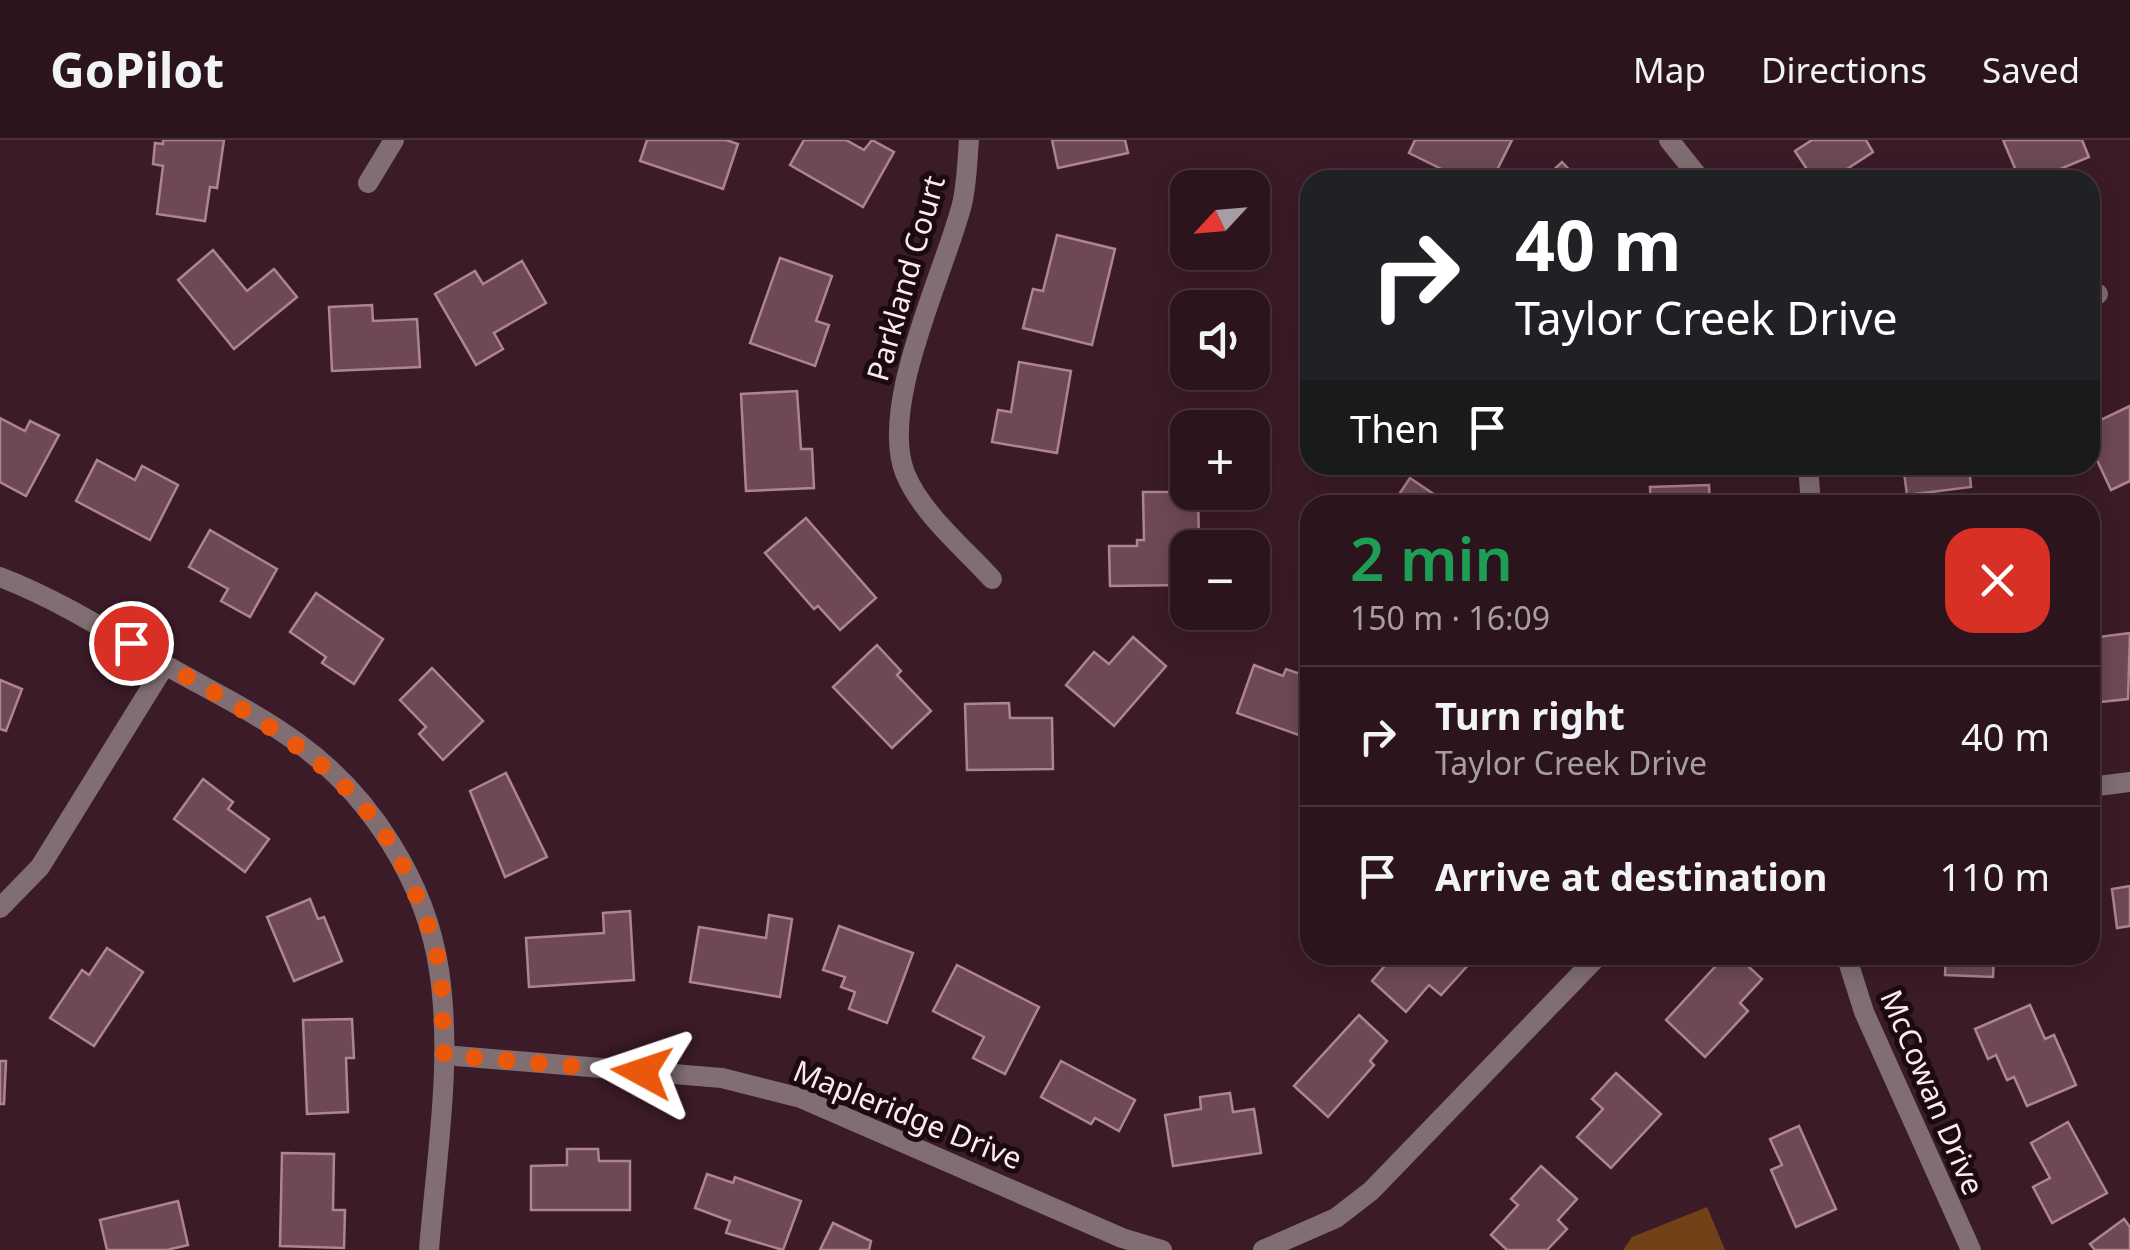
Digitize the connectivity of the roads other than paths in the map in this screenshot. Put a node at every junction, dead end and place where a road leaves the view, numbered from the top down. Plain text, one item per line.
1 (394, 140) edge
2 (969, 140) edge
3 (1670, 140) edge
4 (1693, 170) edge
5 (368, 183) dead end
6 (0, 577) edge
7 (992, 579) dead end
8 (165, 665) junction
9 (2130, 782) edge
10 (2100, 786) edge
11 (0, 908) edge
12 (1589, 965) edge
13 (1849, 965) edge
14 (444, 1055) junction
15 (429, 1250) edge
16 (1162, 1250) edge
17 (1263, 1250) edge
18 (1971, 1250) edge

1 - 5 street
2 - 7 street, Parkland Court
3 - 4 street
6 - 8 street
8 - 11 street
8 - 14 street
9 - 10 street
12 - 17 street
13 - 18 street, McCowan Drive
14 - 15 street
14 - 16 street, Mapleridge Drive

